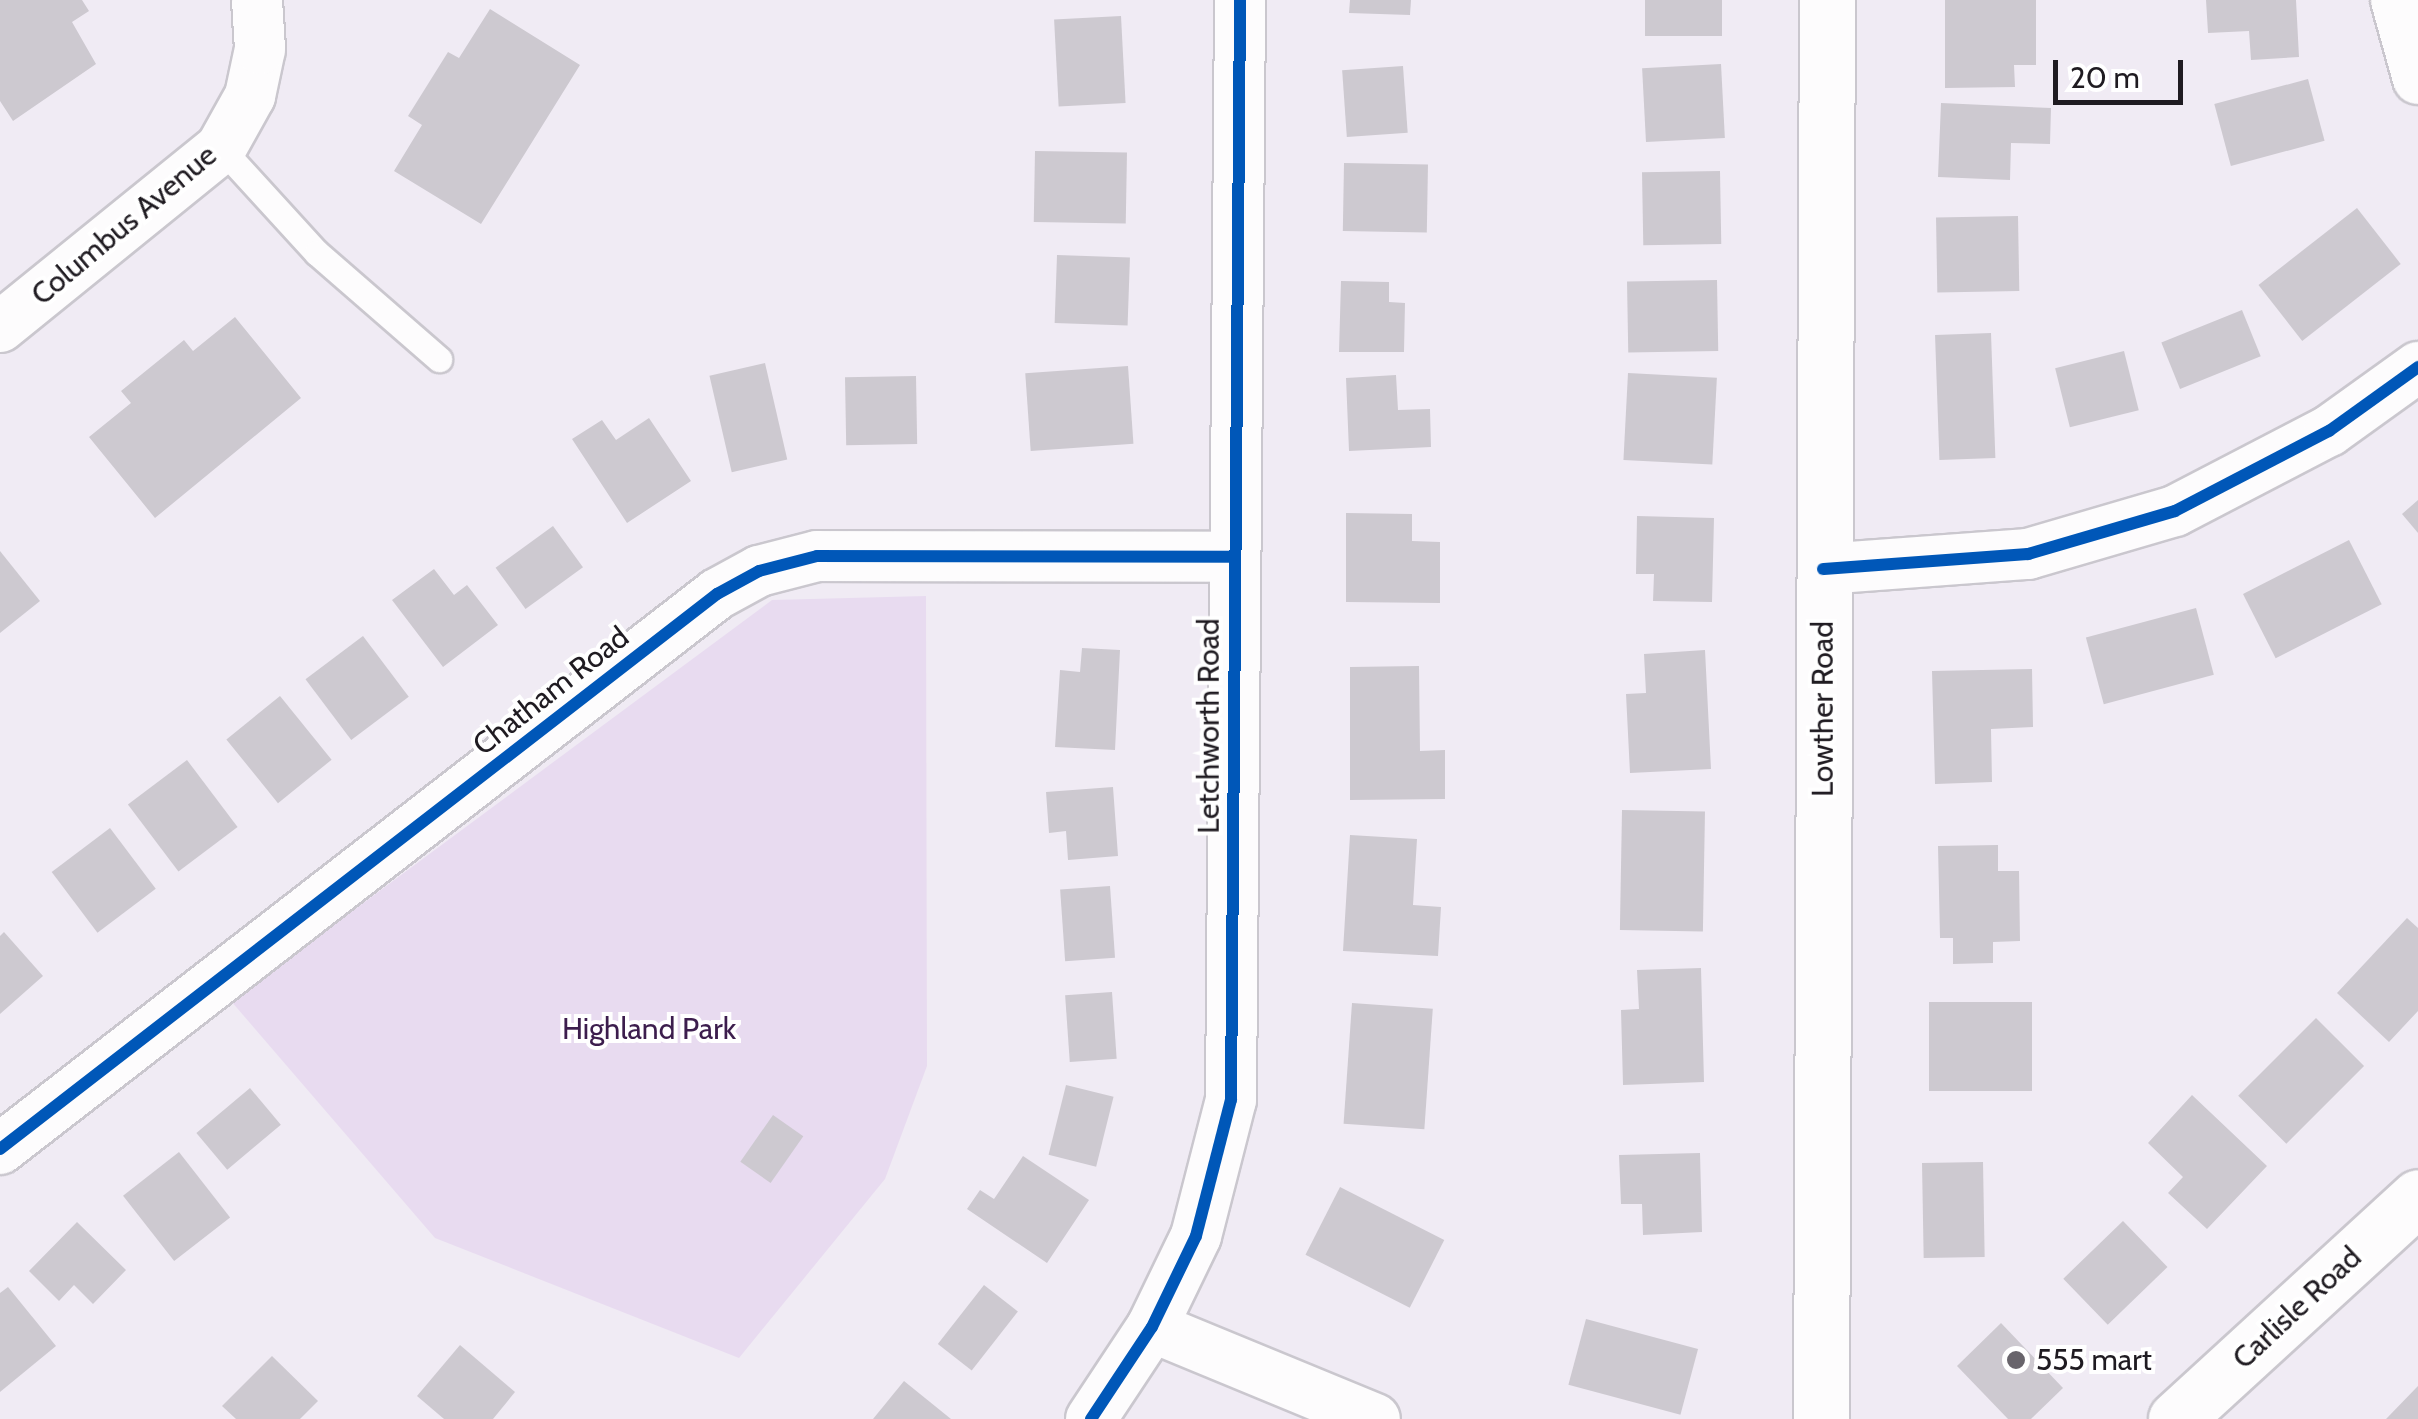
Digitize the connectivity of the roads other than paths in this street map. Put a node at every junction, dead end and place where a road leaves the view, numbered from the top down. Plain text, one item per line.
1 (257, 0) edge
2 (1240, 0) edge
3 (1826, 0) edge
4 (2396, 0) edge
5 (2418, 79) edge
6 (221, 148) junction
7 (0, 326) edge
8 (438, 358) dead end
9 (2418, 367) edge
10 (1234, 557) junction
11 (1823, 569) junction
12 (0, 1149) edge
13 (2415, 1205) edge
14 (1152, 1327) junction
15 (1090, 1419) edge
16 (1375, 1419) edge
17 (1821, 1419) edge
18 (2176, 1419) edge

1 - 6 street, Columbus Avenue
2 - 10 street, Letchworth Road
3 - 11 main road, Lowther Road
4 - 5 street
6 - 7 street, Columbus Avenue
6 - 8 lane
9 - 11 street
10 - 12 street, Chatham Road
10 - 14 street, Letchworth Road
11 - 17 main road, Lowther Road
13 - 18 main road, Carlisle Road
14 - 15 street, Letchworth Road
14 - 16 street

